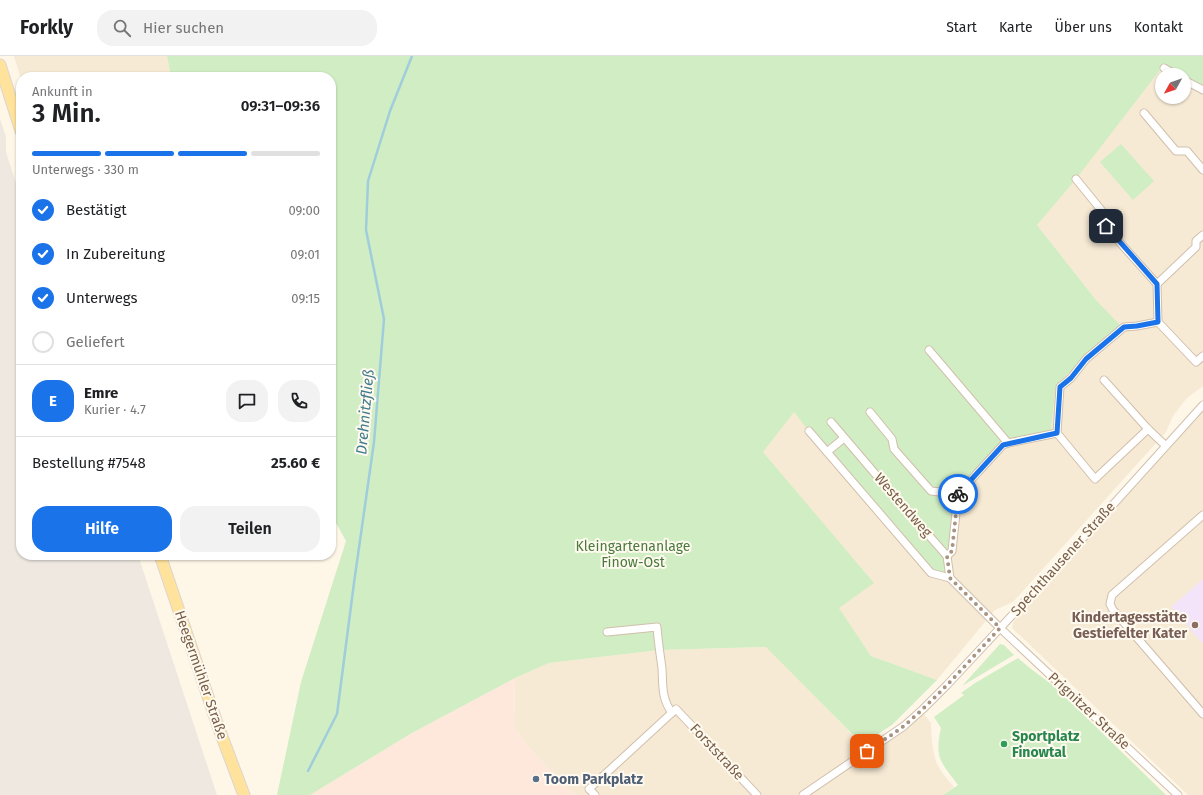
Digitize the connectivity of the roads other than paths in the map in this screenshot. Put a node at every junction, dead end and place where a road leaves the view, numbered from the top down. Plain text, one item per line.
1 (0, 65) edge
2 (1191, 84) edge
3 (1203, 90) edge
4 (1144, 114) dead end
5 (16, 115) edge
6 (1203, 170) edge
7 (1076, 179) dead end
8 (1203, 235) edge
9 (1157, 284) junction
10 (1158, 322) junction
11 (929, 350) dead end
12 (1203, 356) edge
13 (1104, 380) dead end
14 (1203, 405) edge
15 (870, 412) dead end
16 (831, 422) dead end
17 (1148, 430) junction
18 (809, 431) dead end
19 (1057, 433) junction
20 (844, 438) junction
21 (1008, 443) junction
22 (1166, 446) junction
23 (827, 452) junction
24 (958, 494) junction
25 (1203, 515) edge
26 (947, 556) junction
27 (162, 560) edge
28 (950, 578) junction
29 (1000, 628) junction
30 (607, 632) dead end
31 (674, 711) junction
32 (1203, 714) edge
33 (244, 795) edge
34 (595, 795) edge
35 (757, 795) edge
36 (803, 795) edge
37 (1178, 795) edge

1 - 5 main road
2 - 3 street
4 - 6 street
7 - 9 street
8 - 9 street
9 - 10 street
10 - 12 street
10 - 19 street
11 - 21 street
13 - 17 street
14 - 22 street, Spechthausener Straße
15 - 24 street
16 - 20 street, Westendweg
17 - 19 street
17 - 22 street
18 - 23 street, Westendweg
19 - 21 street
20 - 23 street
20 - 26 street, Westendweg
21 - 24 street
22 - 29 street, Spechthausener Straße
23 - 28 street, Westendweg
24 - 26 street
25 - 32 street
26 - 28 street
27 - 33 main road, Heegermühler Straße
28 - 29 street, Westendweg
29 - 36 street, Spechthausener Straße
29 - 37 street, Prignitzer Straße
30 - 31 street, Forststraße
31 - 34 street
31 - 35 street, Forststraße

